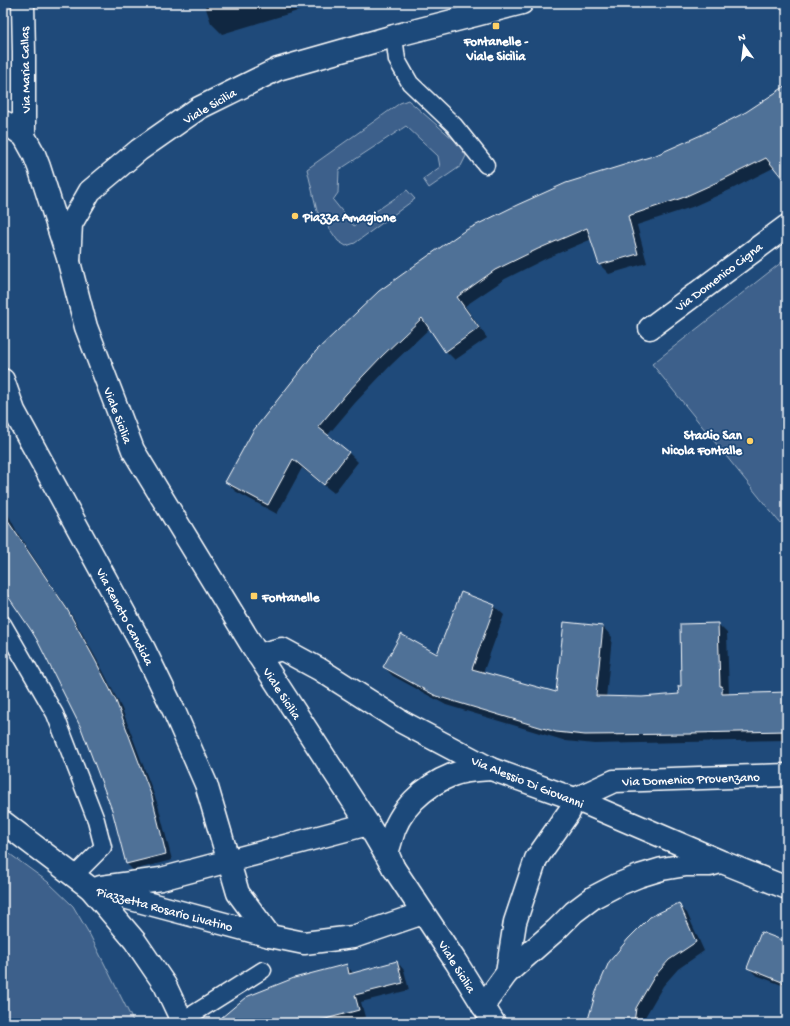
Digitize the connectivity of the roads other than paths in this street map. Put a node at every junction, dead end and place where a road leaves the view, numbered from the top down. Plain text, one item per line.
1 (23, 3) edge
2 (522, 3) edge
3 (394, 36) junction
4 (3, 122) edge
5 (24, 136) junction
6 (486, 164) dead end
7 (787, 226) edge
8 (69, 262) junction
9 (650, 328) dead end
10 (3, 380) edge
11 (3, 624) edge
12 (258, 655) junction
13 (491, 769) junction
14 (787, 775) edge
15 (572, 806) junction
16 (3, 822) edge
17 (368, 824) junction
18 (228, 862) junction
19 (722, 862) junction
20 (394, 867) junction
21 (82, 882) junction
22 (787, 888) edge
23 (423, 913) junction
24 (270, 936) junction
25 (262, 970) dead end
26 (506, 973) junction
27 (488, 1015) edge
28 (180, 1022) edge

1 - 5 street, Via Maria Callas
2 - 3 street, Viale Sicilia
3 - 6 lane
3 - 8 street, Viale Sicilia
4 - 5 street
5 - 8 street
7 - 9 street, Via Domenico Cigna
8 - 12 street, Viale Sicilia
10 - 18 street, Via Renato Candida
11 - 21 lane
12 - 13 street, Via Alessio Di Giovanni
12 - 17 street, Viale Sicilia
13 - 15 street, Via Alessio Di Giovanni
13 - 20 street
14 - 15 street, Via Domenico Provenzano
15 - 19 street, Via Alessio Di Giovanni
15 - 26 street
16 - 21 street
17 - 18 street, Piazzetta Rosario Livatino
17 - 20 street, Viale Sicilia
18 - 21 street, Piazzetta Rosario Livatino
18 - 24 street, Via Renato Candida
19 - 22 street, Via Alessio Di Giovanni
19 - 26 street
20 - 23 street, Viale Sicilia
21 - 24 street, Piazzetta Rosario Livatino
21 - 28 street
23 - 24 street, Piazzetta Rosario Livatino
23 - 27 street, Viale Sicilia
25 - 28 lane
26 - 27 street

